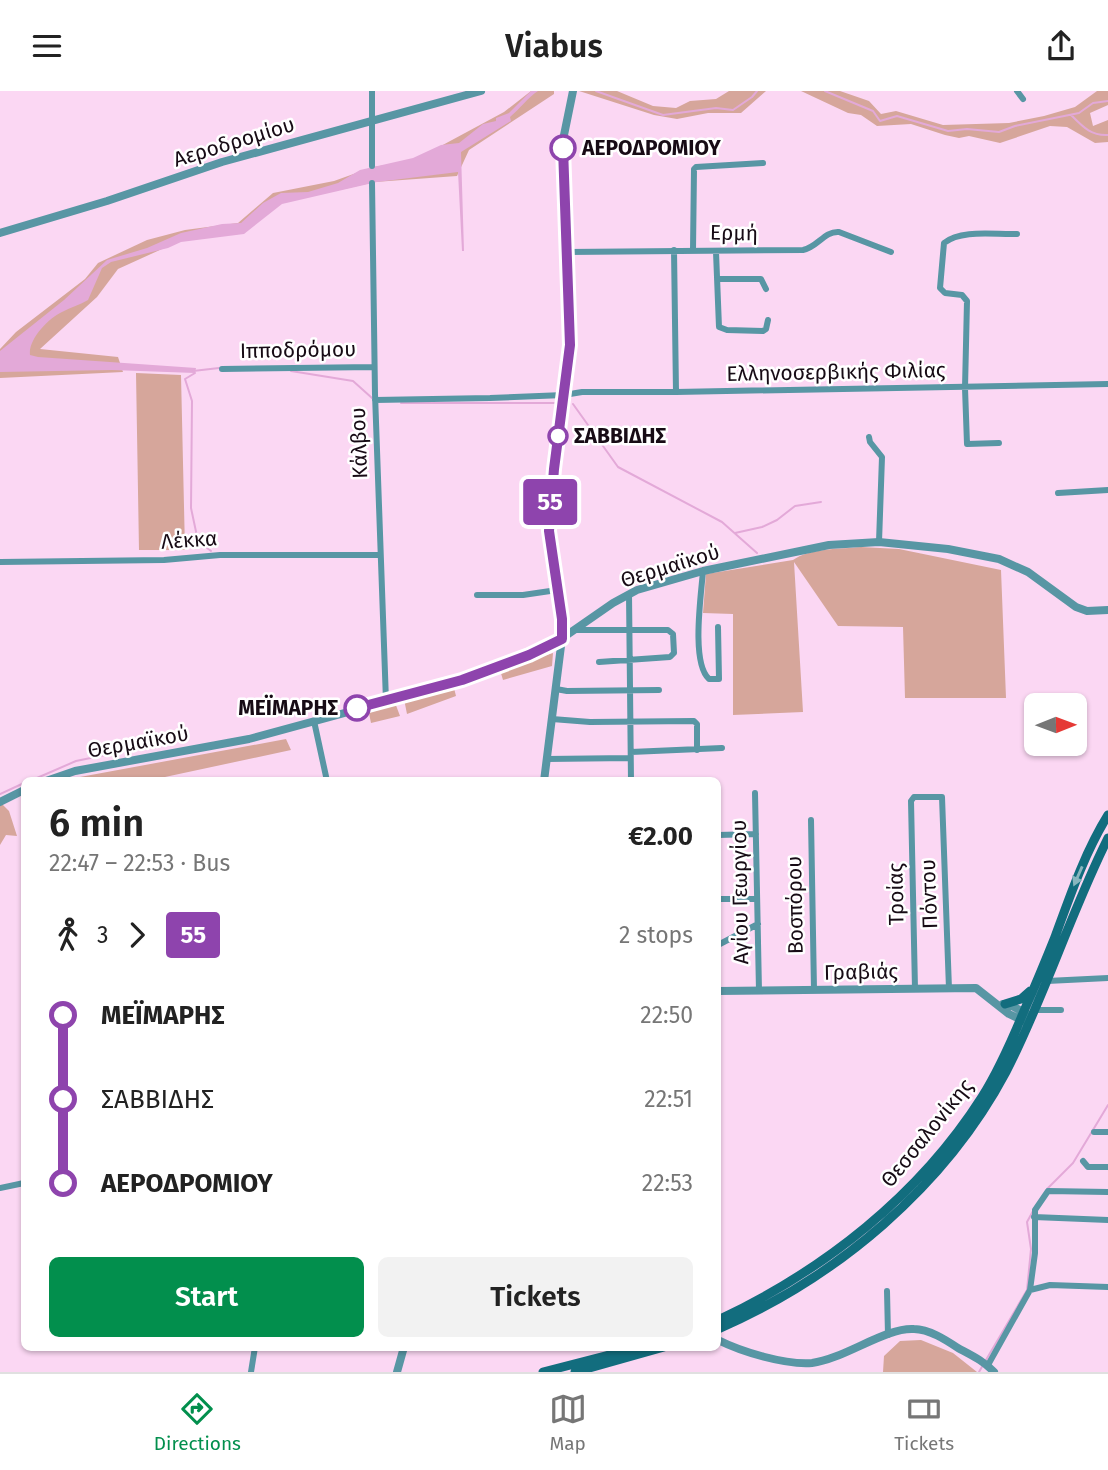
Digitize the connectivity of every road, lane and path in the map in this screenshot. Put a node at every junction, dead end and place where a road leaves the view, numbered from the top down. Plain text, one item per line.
1 (372, 91) edge
2 (481, 91) edge
3 (573, 91) edge
4 (1017, 91) edge
5 (1023, 99) dead end
6 (372, 120) junction
7 (763, 163) dead end
8 (372, 166) dead end
9 (372, 183) dead end
10 (0, 233) edge
11 (1017, 234) dead end
12 (674, 250) junction
13 (693, 250) junction
14 (716, 252) junction
15 (891, 252) dead end
16 (568, 253) junction
17 (717, 279) junction
18 (766, 289) dead end
19 (768, 320) dead end
20 (374, 367) junction
21 (222, 369) dead end
22 (1108, 384) edge
23 (965, 388) junction
24 (676, 393) junction
25 (564, 395) junction
26 (375, 400) junction
27 (869, 437) dead end
28 (999, 443) dead end
29 (1108, 489) edge
30 (1058, 493) dead end
31 (879, 541) junction
32 (380, 555) junction
33 (0, 562) edge
34 (703, 571) junction
35 (557, 590) junction
36 (629, 594) junction
37 (477, 595) dead end
38 (1108, 610) edge
39 (718, 627) dead end
40 (629, 629) junction
41 (575, 630) junction
42 (562, 639) junction
43 (629, 660) junction
44 (599, 662) dead end
45 (556, 689) junction
46 (659, 689) dead end
47 (630, 690) junction
48 (386, 701) junction
49 (552, 719) junction
50 (314, 721) junction
51 (631, 721) junction
52 (722, 748) dead end
53 (697, 750) junction
54 (631, 755) junction
55 (547, 759) junction
56 (58, 777) edge
57 (326, 777) edge
58 (545, 777) edge
59 (631, 777) edge
60 (21, 792) edge
61 (755, 793) dead end
62 (911, 799) joint
63 (0, 802) edge
64 (1108, 815) edge
65 (811, 820) dead end
66 (756, 834) junction
67 (721, 835) edge
68 (1108, 838) edge
69 (721, 899) edge
70 (757, 899) junction
71 (758, 924) junction
72 (721, 943) edge
73 (1108, 978) edge
74 (1047, 981) junction
75 (1035, 984) junction
76 (915, 989) junction
77 (949, 989) junction
78 (721, 991) edge
79 (759, 991) junction
80 (814, 991) junction
81 (1002, 1004) junction
82 (1061, 1010) dead end
83 (1028, 1016) junction
84 (1094, 1132) dead end
85 (1108, 1132) edge
86 (1083, 1161) dead end
87 (1108, 1167) edge
88 (21, 1184) edge
89 (0, 1188) edge
90 (1108, 1192) edge
91 (1034, 1217) junction
92 (1108, 1220) edge
93 (1108, 1287) edge
94 (1030, 1290) junction
95 (887, 1291) dead end
96 (721, 1320) edge
97 (721, 1328) edge
98 (888, 1335) junction
99 (721, 1342) edge
100 (254, 1351) edge
101 (403, 1351) edge
102 (624, 1351) edge
103 (650, 1351) edge
104 (991, 1368) edge
105 (251, 1372) edge
106 (397, 1372) edge
107 (543, 1372) edge
108 (575, 1372) edge

1 - 6 street
2 - 6 street, Αεροδρομίου
3 - 16 street
4 - 5 street
6 - 8 street
6 - 10 street, Αεροδρομίου
7 - 13 street
9 - 20 street, Κάλβου
11 - 23 street
12 - 13 street, Ερμή
12 - 16 street, Ερμή
12 - 24 street
13 - 14 street, Ερμή
14 - 15 street, Ερμή
14 - 17 street
16 - 25 street
17 - 18 street
17 - 19 street
20 - 21 street, Ιπποδρόμου
20 - 26 street, Κάλβου
22 - 23 street, Ελληνοσερβικής Φιλίας
23 - 24 street, Ελληνοσερβικής Φιλίας
23 - 28 street
24 - 25 street, Ελληνοσερβικής Φιλίας
25 - 26 street, Ελληνοσερβικής Φιλίας
25 - 35 street
26 - 32 street, Κάλβου
27 - 31 street
29 - 30 street
31 - 34 street, Θερμαϊκού
31 - 38 street, Θερμαϊκού
32 - 33 street, Λέκκα
32 - 48 street, Κάλβου
34 - 36 street, Θερμαϊκού
34 - 39 street
35 - 37 street
35 - 42 street
36 - 40 street
36 - 41 street, Θερμαϊκού
40 - 41 street
40 - 43 street
40 - 43 street
41 - 42 street, Θερμαϊκού
42 - 45 street
42 - 48 street, Θερμαϊκού
43 - 44 street
43 - 47 street
45 - 47 street
45 - 49 street
46 - 47 street
47 - 51 street
48 - 50 street, Θερμαϊκού
49 - 51 street
49 - 55 street
50 - 56 street, Θερμαϊκού
50 - 57 street
51 - 53 street
51 - 54 street
52 - 53 street
53 - 54 street
54 - 55 street
54 - 59 street
55 - 58 street
60 - 63 street
61 - 66 street, Αγίου Γεωργίου
62 - 76 street, Τροίας
62 - 77 street, Πόντου
64 -> 75 main road, Θεσσαλονίκης
65 - 80 street, Βοσπόρου
66 - 67 street
66 - 70 street, Αγίου Γεωργίου
68 - 74 main road, Θεσσαλονίκης
69 - 70 street
70 - 71 street, Αγίου Γεωργίου
71 - 72 street
71 - 79 street, Αγίου Γεωργίου
73 - 74 street
74 - 83 main road, Θεσσαλονίκης
75 - 81 main road
75 - 83 main road, Θεσσαλονίκης
76 - 77 street, Γραβιάς
76 - 80 street, Γραβιάς
77 - 81 street, Γραβιάς
78 - 79 street, Γραβιάς
79 - 80 street, Γραβιάς
81 - 83 street, Γραβιάς
82 - 83 street
83 - 96 main road, Θεσσαλονίκης
83 - 97 main road, Θεσσαλονίκης
84 - 85 street
86 - 87 street
88 - 89 street
90 - 91 street
91 - 92 street
91 - 94 street
93 - 94 street
94 - 104 street
95 - 98 street
98 - 99 street
98 - 104 street
100 - 105 street
101 - 106 street
102 - 107 main road
103 - 108 main road

